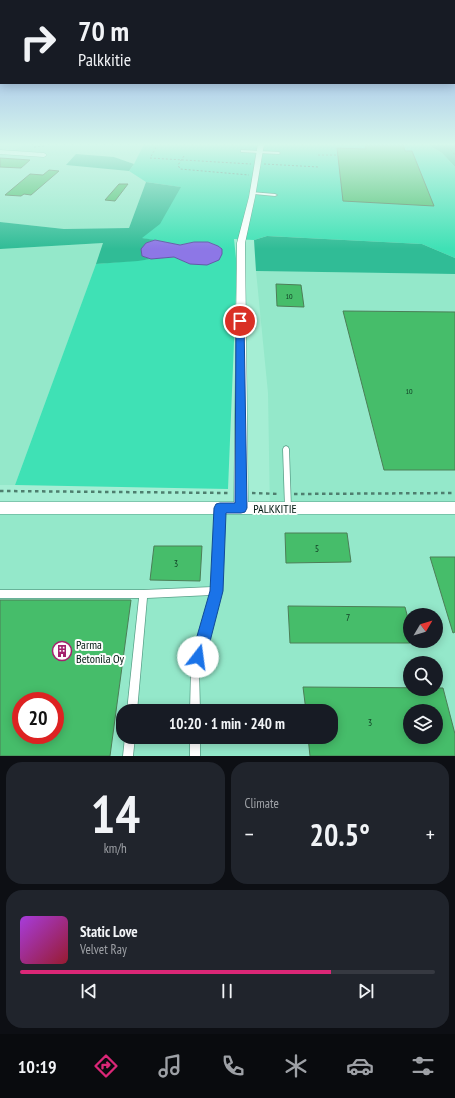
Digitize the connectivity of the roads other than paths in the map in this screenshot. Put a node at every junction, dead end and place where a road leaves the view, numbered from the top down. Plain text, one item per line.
1 (252, 179) edge
2 (253, 193) junction
3 (275, 195) dead end
4 (286, 449) dead end
5 (0, 508) edge
6 (220, 508) junction
7 (241, 508) junction
8 (288, 508) junction
9 (455, 508) edge
10 (216, 591) junction
11 (0, 594) edge
12 (143, 594) junction
13 (133, 704) edge
14 (195, 704) edge
15 (129, 744) edge
16 (195, 744) edge
17 (128, 756) edge
18 (195, 756) edge

1 - 2 street
2 - 3 lane
2 - 7 street
4 - 8 lane
5 - 6 street, PALKKITIE
6 - 7 street, PALKKITIE
6 - 10 lane
7 - 8 street, PALKKITIE
8 - 9 street, PALKKITIE
10 - 12 lane
10 - 14 lane
11 - 12 lane
12 - 13 lane
15 - 17 lane
16 - 18 lane

